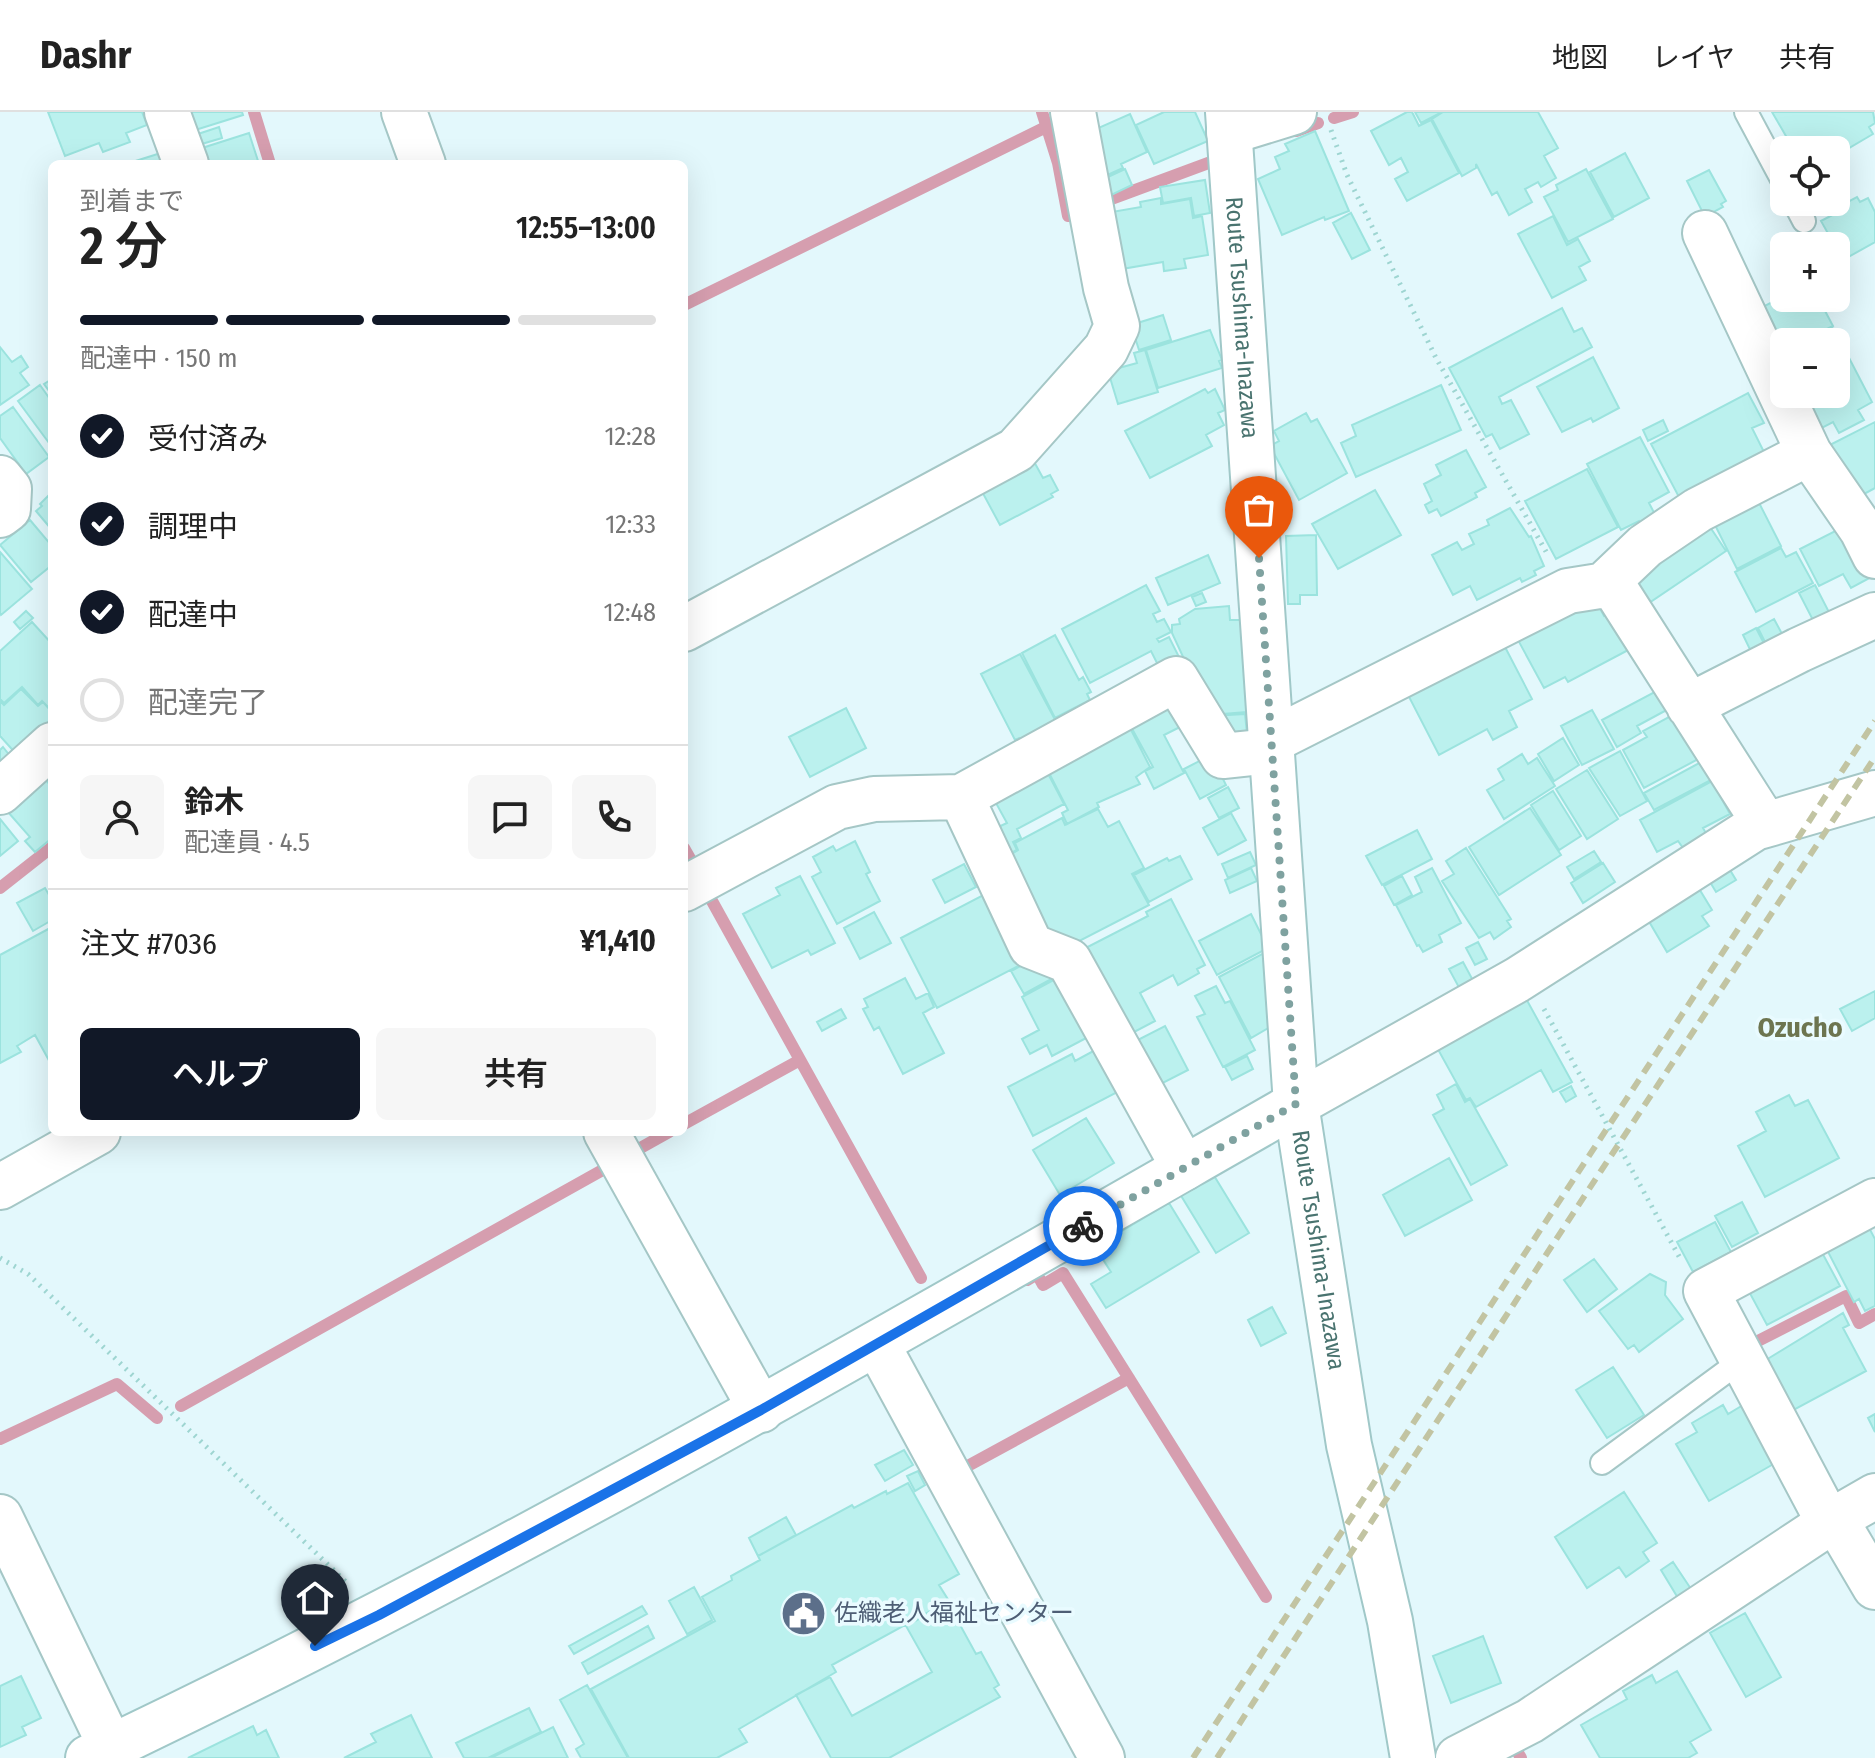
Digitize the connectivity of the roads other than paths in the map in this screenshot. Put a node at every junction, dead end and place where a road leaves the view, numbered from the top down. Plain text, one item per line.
1 (167, 112) edge
2 (1073, 112) edge
3 (1746, 112) edge
4 (407, 113) edge
5 (1312, 118) edge
6 (1228, 122) edge
7 (1770, 157) edge
8 (185, 160) edge
9 (422, 160) edge
10 (1705, 233) dead end
11 (1809, 453) junction
12 (0, 478) edge
13 (0, 515) edge
14 (1875, 556) edge
15 (1586, 588) junction
16 (1875, 615) edge
17 (688, 627) edge
18 (1689, 706) junction
19 (1272, 746) junction
20 (48, 749) edge
21 (0, 792) edge
22 (1875, 793) edge
23 (961, 797) junction
24 (1765, 824) junction
25 (688, 887) edge
26 (1296, 1104) junction
27 (91, 1136) edge
28 (608, 1136) edge
29 (1184, 1168) junction
30 (0, 1187) edge
31 (1875, 1201) edge
32 (877, 1344) junction
33 (1742, 1360) junction
34 (761, 1410) junction
35 (1602, 1463) dead end
36 (1875, 1496) edge
37 (0, 1517) edge
38 (1832, 1521) junction
39 (1875, 1587) edge
40 (113, 1751) edge
41 (1102, 1758) edge
42 (1413, 1758) edge
43 (1458, 1758) edge

1 - 8 street
2 - 17 street
3 - 7 lane
4 - 9 street
5 - 6 street
6 - 19 street, Route Tsushima-Inazawa
10 - 11 street
11 - 14 street
11 - 15 street
12 - 13 street
15 - 18 street
15 - 19 street
16 - 18 street
18 - 24 street
19 - 23 street
19 - 26 street, Route Tsushima-Inazawa
20 - 21 street
22 - 24 street
23 - 25 street
23 - 29 street
24 - 26 street
26 - 29 street
26 - 42 street, Route Tsushima-Inazawa
27 - 30 street
28 - 34 street
29 - 32 street
31 - 33 street
32 - 34 street
32 - 41 street
33 - 35 lane
33 - 38 street
34 - 40 street
36 - 38 street
37 - 40 street
38 - 39 street
38 - 43 street

